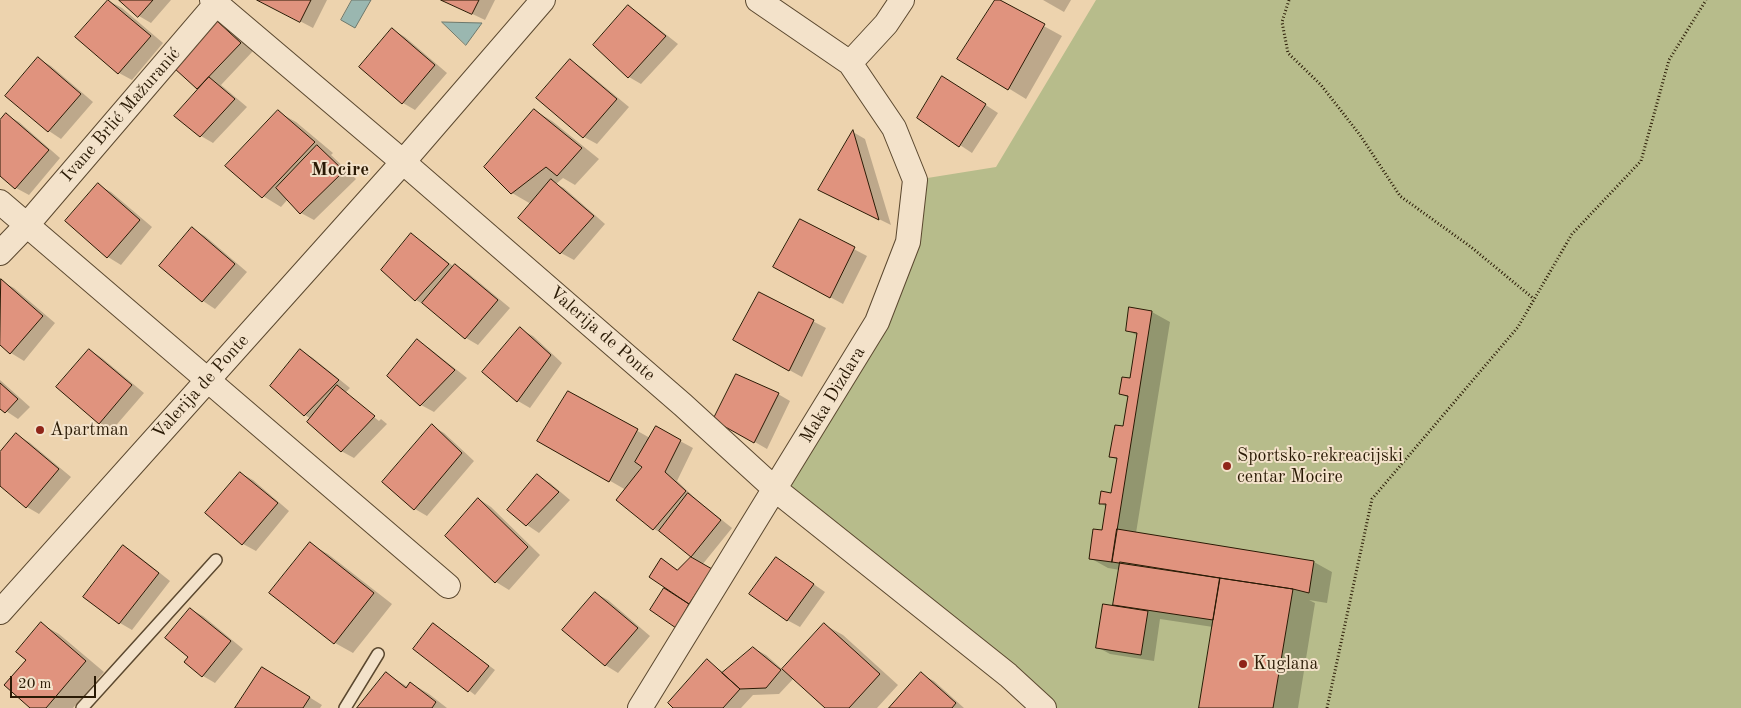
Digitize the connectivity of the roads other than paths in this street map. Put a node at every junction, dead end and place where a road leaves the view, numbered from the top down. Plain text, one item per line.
1 (543, 0) edge
2 (758, 0) edge
3 (902, 0) edge
4 (214, 2) edge
5 (850, 63) junction
6 (403, 162) junction
7 (0, 202) edge
8 (26, 226) junction
9 (0, 253) edge
10 (206, 380) junction
11 (776, 490) junction
12 (216, 560) dead end
13 (448, 586) dead end
14 (0, 612) edge
15 (378, 654) dead end
16 (82, 708) edge
17 (345, 708) edge
18 (640, 708) edge
19 (1044, 708) edge

1 - 6 street, Valerija de Ponte
2 - 5 street
3 - 5 street
4 - 6 street, Valerija de Ponte
4 - 8 street, Ivane Brlić Mažuranić
5 - 11 street, Maka Dizdara
6 - 10 street, Valerija de Ponte
6 - 11 street, Valerija de Ponte
7 - 8 street
8 - 9 street, Ivane Brlić Mažuranić
8 - 10 street
10 - 13 street
10 - 14 street, Valerija de Ponte
11 - 18 street, Maka Dizdara
11 - 19 street, Valerija de Ponte
12 - 16 lane
15 - 17 lane

